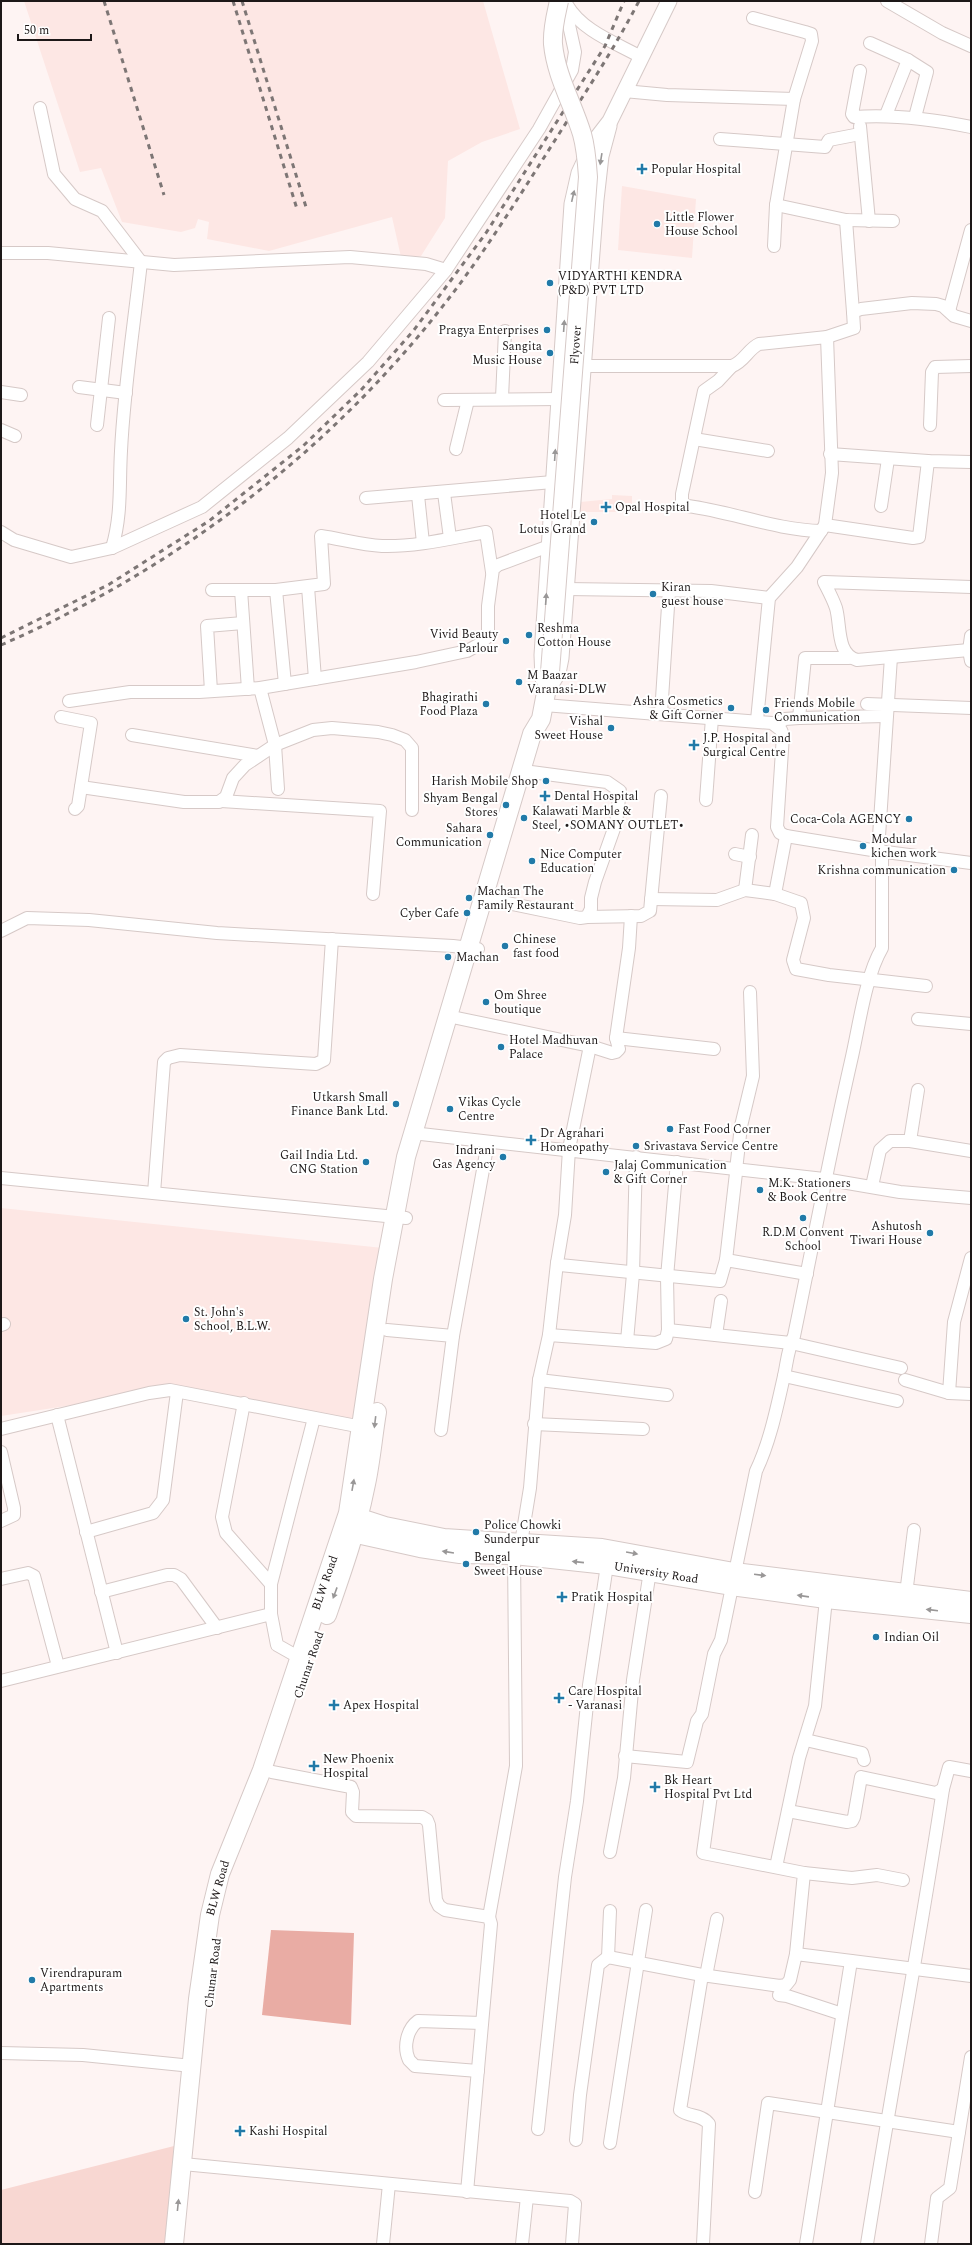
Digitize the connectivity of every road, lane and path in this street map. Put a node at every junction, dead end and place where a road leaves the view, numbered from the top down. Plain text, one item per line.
1 (669, 1) edge
2 (887, 1) edge
3 (563, 2) edge
4 (753, 18) dead end
5 (870, 43) dead end
6 (971, 46) edge
7 (641, 56) junction
8 (908, 60) junction
9 (860, 71) dead end
10 (624, 91) junction
11 (794, 99) junction
12 (40, 108) dead end
13 (886, 115) junction
14 (860, 117) junction
15 (914, 117) junction
16 (610, 121) junction
17 (971, 127) edge
18 (860, 134) junction
19 (720, 138) dead end
20 (788, 144) junction
21 (776, 205) junction
22 (846, 220) junction
23 (869, 221) junction
24 (893, 221) dead end
25 (971, 230) edge
26 (774, 246) dead end
27 (1, 253) edge
28 (141, 262) junction
29 (446, 270) junction
30 (949, 311) junction
31 (853, 312) junction
32 (110, 318) dead end
33 (971, 321) edge
34 (505, 331) dead end
35 (827, 338) junction
36 (583, 366) junction
37 (732, 366) junction
38 (971, 366) edge
39 (79, 387) dead end
40 (101, 390) junction
41 (1, 392) edge
42 (126, 393) junction
43 (21, 395) dead end
44 (502, 398) junction
45 (559, 399) junction
46 (444, 400) dead end
47 (468, 400) junction
48 (97, 425) dead end
49 (930, 426) dead end
50 (1, 430) edge
51 (15, 436) dead end
52 (694, 438) junction
53 (456, 449) dead end
54 (768, 451) dead end
55 (830, 454) junction
56 (888, 459) junction
57 (928, 462) junction
58 (971, 462) edge
59 (553, 482) junction
60 (444, 493) junction
61 (418, 495) junction
62 (366, 498) dead end
63 (881, 506) dead end
64 (823, 528) junction
65 (1, 532) edge
66 (450, 538) junction
67 (424, 543) junction
68 (549, 546) junction
69 (112, 548) junction
70 (492, 572) junction
71 (308, 587) junction
72 (971, 587) edge
73 (566, 589) junction
74 (212, 590) dead end
75 (241, 590) junction
76 (276, 590) junction
77 (669, 591) junction
78 (769, 598) junction
79 (244, 623) junction
80 (971, 636) edge
81 (970, 655) edge
82 (891, 656) junction
83 (850, 658) junction
84 (315, 679) junction
85 (285, 684) junction
86 (260, 688) junction
87 (248, 689) junction
88 (211, 691) junction
89 (69, 701) dead end
90 (867, 704) dead end
91 (544, 706) junction
92 (971, 708) edge
93 (887, 710) junction
94 (661, 714) junction
95 (61, 717) dead end
96 (712, 718) junction
97 (799, 718) junction
98 (757, 720) junction
99 (775, 725) junction
100 (132, 734) dead end
101 (275, 745) junction
102 (258, 756) junction
103 (531, 772) junction
104 (81, 786) junction
105 (278, 789) dead end
106 (661, 796) dead end
107 (706, 800) dead end
108 (221, 801) junction
109 (75, 809) dead end
110 (412, 810) dead end
111 (752, 835) dead end
112 (786, 836) junction
113 (878, 851) junction
114 (735, 854) dead end
115 (750, 857) junction
116 (971, 863) edge
117 (745, 890) junction
118 (373, 894) dead end
119 (775, 894) junction
120 (651, 899) junction
121 (493, 900) junction
122 (631, 916) junction
123 (587, 917) junction
124 (1, 931) edge
125 (332, 939) junction
126 (474, 948) junction
127 (870, 979) junction
128 (926, 986) dead end
129 (750, 992) dead end
130 (457, 1018) junction
131 (918, 1019) dead end
132 (971, 1024) edge
133 (616, 1038) junction
134 (590, 1046) junction
135 (714, 1049) dead end
136 (918, 1090) dead end
137 (417, 1134) junction
138 (910, 1141) junction
139 (488, 1142) junction
140 (569, 1150) junction
141 (971, 1151) edge
142 (636, 1157) junction
143 (677, 1162) junction
144 (736, 1172) junction
145 (1, 1178) edge
146 (824, 1179) junction
147 (872, 1186) junction
148 (154, 1193) junction
149 (971, 1198) edge
150 (400, 1217) junction
151 (971, 1258) edge
152 (726, 1260) junction
153 (557, 1263) junction
154 (633, 1274) junction
155 (807, 1274) junction
156 (667, 1277) junction
157 (721, 1301) dead end
158 (387, 1330) junction
159 (668, 1330) junction
160 (549, 1335) junction
161 (716, 1335) junction
162 (453, 1336) junction
163 (627, 1341) junction
164 (791, 1343) junction
165 (901, 1368) dead end
166 (784, 1376) junction
167 (539, 1380) junction
168 (905, 1380) dead end
169 (177, 1392) junction
170 (949, 1392) junction
171 (971, 1394) edge
172 (667, 1395) dead end
173 (897, 1401) dead end
174 (244, 1403) junction
175 (57, 1415) junction
176 (314, 1418) junction
177 (534, 1424) junction
178 (362, 1427) junction
179 (1, 1429) edge
180 (643, 1429) dead end
181 (441, 1430) dead end
182 (1, 1452) edge
183 (1, 1521) edge
184 (351, 1524) junction
185 (914, 1530) dead end
186 (86, 1532) junction
187 (517, 1549) junction
188 (342, 1553) junction
189 (606, 1565) junction
190 (650, 1571) junction
191 (1, 1579) edge
192 (733, 1579) junction
193 (271, 1584) junction
194 (101, 1592) junction
195 (906, 1594) junction
196 (826, 1599) junction
197 (971, 1601) edge
198 (271, 1614) junction
199 (971, 1614) edge
200 (217, 1628) junction
201 (117, 1653) junction
202 (300, 1658) junction
203 (58, 1666) junction
204 (1, 1681) edge
205 (810, 1741) dead end
206 (866, 1745) dead end
207 (625, 1756) junction
208 (864, 1760) junction
209 (971, 1771) edge
210 (272, 1772) junction
211 (861, 1778) junction
212 (943, 1789) junction
213 (711, 1795) dead end
214 (788, 1811) junction
215 (610, 1852) dead end
216 (776, 1867) junction
217 (804, 1873) junction
218 (903, 1880) dead end
219 (646, 1910) dead end
220 (610, 1911) dead end
221 (489, 1917) junction
222 (717, 1919) dead end
223 (796, 1954) junction
224 (608, 1957) junction
225 (851, 1961) junction
226 (639, 1964) junction
227 (912, 1970) junction
228 (704, 1976) junction
229 (971, 1976) edge
230 (779, 1995) dead end
231 (842, 2014) junction
232 (482, 2023) junction
233 (1, 2053) edge
234 (971, 2057) edge
235 (192, 2066) junction
236 (478, 2071) junction
237 (826, 2111) junction
238 (887, 2120) junction
239 (538, 2129) dead end
240 (959, 2132) junction
241 (576, 2140) dead end
242 (610, 2142) dead end
243 (189, 2164) junction
244 (388, 2184) junction
245 (467, 2192) junction
246 (755, 2192) dead end
247 (527, 2197) junction
248 (174, 2244) edge
249 (186, 2244) edge
250 (383, 2244) edge
251 (522, 2244) edge
252 (572, 2244) edge
253 (703, 2244) edge
254 (806, 2244) edge
255 (867, 2244) edge
256 (930, 2244) edge

1 - 7 street
2 - 6 street
3 - 7 street
3 - 29 street
3 - 91 main road, Flyover, bridge
4 - 11 street
5 - 8 street
7 - 10 street
8 - 13 street
8 - 15 street
9 - 14 street
10 - 11 street
10 - 16 street
11 - 20 street
12 - 28 street
13 - 14 street
13 - 15 street
14 - 18 street
15 - 17 street
16 -> 36 street
45 -> 16 street
18 - 20 street
18 - 23 street
19 - 20 street
20 - 21 street
21 - 22 street
21 - 26 street
22 - 23 street
22 - 31 street
23 - 24 street
25 - 30 street
27 - 28 street
28 - 29 street
28 - 42 street
29 - 69 street
30 - 31 street
30 - 33 street
31 - 35 street
32 - 40 street
34 - 44 street
35 - 37 street
35 - 55 street
36 - 37 street
36 - 73 street
37 - 52 street
38 - 49 street
39 - 40 street
40 - 42 street
40 - 48 street
41 - 43 street
42 - 69 street
44 - 45 street
44 - 47 street
59 -> 45 street
46 - 47 street
47 - 53 street
50 - 51 street
52 - 54 street
52 - 64 street
55 - 56 street
55 - 64 street
56 - 57 street
56 - 63 street
57 - 58 street
57 - 64 street
59 - 60 street
59 - 68 street
60 - 61 street
60 - 66 street
61 - 62 street
61 - 67 street
64 - 78 street
65 - 69 street
66 - 67 street
66 - 70 street
67 - 71 street
68 - 70 street
91 -> 68 street
70 - 84 street
71 - 76 street
71 - 84 street
72 - 83 street
73 - 77 street
73 - 91 street
74 - 75 street
75 - 76 street
75 - 79 street
76 - 85 street
77 - 78 street
77 - 94 street
78 - 98 street
79 - 87 street
79 - 88 street
80 - 81 street
81 - 82 street
82 - 83 street
82 - 93 street
83 - 97 street
84 - 85 street
85 - 86 street
86 - 87 street
86 - 101 street
87 - 88 street
88 - 89 street
90 - 93 street
91 - 94 street
91 - 103 main road
91 - 126 main road
92 - 93 street
93 - 97 street
93 - 113 street
94 - 96 street
95 - 104 street
96 - 98 street
96 - 107 street
97 - 99 street
98 - 99 street
99 - 112 street
100 - 102 street
101 - 102 street
101 - 105 street
101 - 110 street
102 - 108 street
103 - 121 main road
103 - 123 street
104 - 108 street
104 - 109 street
106 - 120 street
108 - 118 street
111 - 115 street
112 - 113 street
112 - 119 street
113 - 116 street
113 - 127 street
114 - 115 street
115 - 117 street
117 - 119 street
117 - 120 street
119 - 127 street
120 - 122 street
121 - 123 street
121 - 126 main road
122 - 123 street
122 - 133 street
124 - 125 street
125 - 126 street
125 - 148 street
126 - 130 main road
126 - 137 main road
127 - 128 street
127 - 146 street
129 - 144 street
130 - 134 street
130 - 137 main road
131 - 132 street
133 - 134 street
133 - 135 street
134 - 140 street
136 - 138 street
137 - 139 street
137 - 150 main road
138 - 141 street
138 - 147 street
139 - 140 street
139 - 162 street
140 - 142 street
140 - 153 street
142 - 143 street
142 - 154 street
143 - 144 street
143 - 156 street
144 - 146 street
144 - 152 street
145 - 148 street
146 - 147 street
146 - 155 street
147 - 149 street
148 - 150 street
150 - 158 main road
150 - 178 main road
151 - 170 street
152 - 155 street
152 - 156 street
153 - 154 street
153 - 160 street
154 - 156 street
154 - 163 street
155 - 164 street
156 - 159 street
157 - 161 street
158 - 162 street
158 -> 184 main road
159 - 161 street
159 - 163 street
160 - 163 street
160 - 167 street
161 - 164 street
162 - 181 street
164 - 165 street
164 - 166 street
166 - 173 street
166 - 192 street
167 - 172 street
167 - 177 street
168 - 170 street
169 - 174 street
169 - 175 street
169 - 186 street
170 - 171 street
174 - 176 street
174 - 193 street
175 - 179 street
175 - 186 street
176 - 178 street
176 - 193 street
177 - 180 street
177 - 187 street
184 -> 178 main road
182 - 183 street
184 - 187 main road, University Road
184 - 188 main road
185 - 195 street
186 - 194 street
189 -> 187 main road, University Road
187 -> 192 main road
187 - 221 street
188 - 202 main road, BLW Road
188 -> 210 main road, Chunar Road
189 - 190 main road, University Road
189 - 239 street
190 - 192 main road, University Road
190 - 207 street
191 - 203 street
192 -> 195 main road
196 -> 192 main road, University Road
192 - 207 street
193 - 198 street
194 - 200 street
194 - 201 street
195 - 197 main road
199 -> 196 main road, University Road
196 - 214 street
198 - 200 street
198 - 202 street
200 - 201 street
201 - 203 street
202 - 235 main road, BLW Road
203 - 204 street
205 - 208 street
206 - 208 street
207 - 215 street
208 - 211 street
209 - 212 street
210 - 221 street
210 - 243 main road, Chunar Road
211 - 212 street
211 - 214 street
212 - 227 street
213 - 216 street
214 - 216 street
216 - 217 street
217 - 218 street
217 - 223 street
219 - 226 street
220 - 224 street
221 - 232 street
222 - 228 street
223 - 225 street
223 - 228 street
224 - 226 street
224 - 241 street
225 - 227 street
225 - 231 street
226 - 228 street
226 - 242 street
227 - 229 street
227 - 238 street
228 - 253 street
230 - 231 street
231 - 237 street
232 - 236 street
232 - 236 street
233 - 235 street
234 - 240 street
235 - 243 main road, BLW Road
236 - 245 street
237 - 238 street
237 - 246 street
237 - 254 street
238 - 240 street
238 - 255 street
240 - 256 street
243 - 244 street
248 -> 243 main road, BLW Road
243 - 249 main road, Chunar Road
244 - 245 street
244 - 250 street
245 - 247 street
247 - 251 street
247 - 252 street

